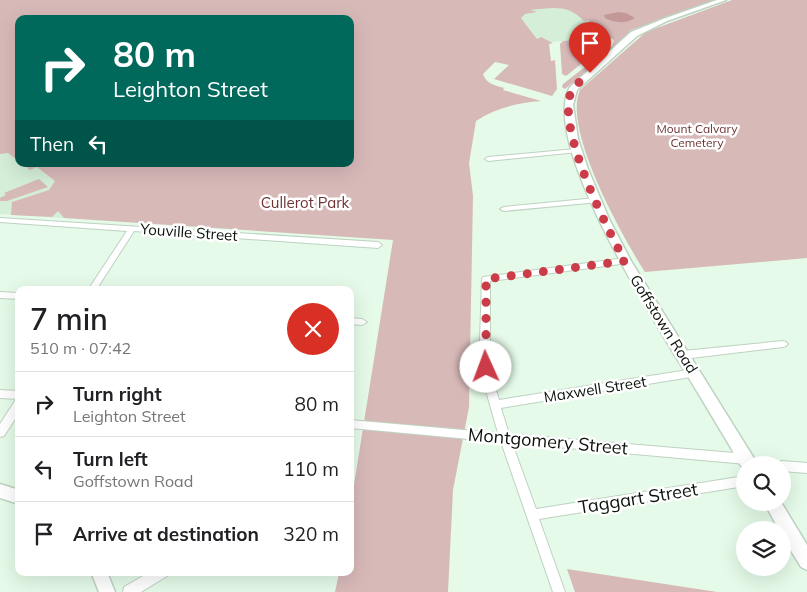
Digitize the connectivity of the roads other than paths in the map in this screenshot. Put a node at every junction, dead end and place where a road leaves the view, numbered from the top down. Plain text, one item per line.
1 (723, 0) edge
2 (576, 151) junction
3 (488, 159) dead end
4 (596, 200) junction
5 (504, 209) dead end
6 (0, 220) edge
7 (132, 228) junction
8 (378, 245) dead end
9 (625, 261) junction
10 (486, 279) joint
11 (95, 286) edge
12 (0, 295) edge
13 (15, 296) edge
14 (354, 321) edge
15 (362, 322) dead end
16 (783, 344) dead end
17 (683, 355) junction
18 (694, 373) junction
19 (0, 394) edge
20 (15, 395) edge
21 (496, 406) junction
22 (15, 410) edge
23 (354, 424) edge
24 (0, 434) edge
25 (504, 436) junction
26 (744, 456) edge
27 (736, 461) edge
28 (791, 467) edge
29 (807, 468) edge
30 (736, 482) edge
31 (0, 491) edge
32 (15, 496) edge
33 (777, 511) edge
34 (532, 515) junction
35 (807, 561) edge
36 (101, 576) edge
37 (156, 576) edge
38 (107, 592) edge
39 (129, 592) edge
40 (559, 592) edge

1 - 2 main road, Goffstown Road
2 - 3 street
2 - 4 main road, Goffstown Road
4 - 5 street
4 - 9 main road, Goffstown Road
6 - 7 street, Youville Street
7 - 8 street, Youville Street
7 - 11 street
9 - 10 street
9 - 17 main road, Goffstown Road
10 - 21 street
12 - 13 street
14 - 15 street
16 - 17 street
17 - 18 main road, Goffstown Road
18 - 21 street, Maxwell Street
18 - 26 main road, Goffstown Road
19 - 20 street
21 - 25 street
22 - 24 street
23 - 25 street, Montgomery Street
25 - 27 street, Montgomery Street
25 - 34 street
28 - 29 street
30 - 34 street, Taggart Street
31 - 32 street
33 - 35 main road
34 - 40 street
36 - 38 street
37 - 39 street

